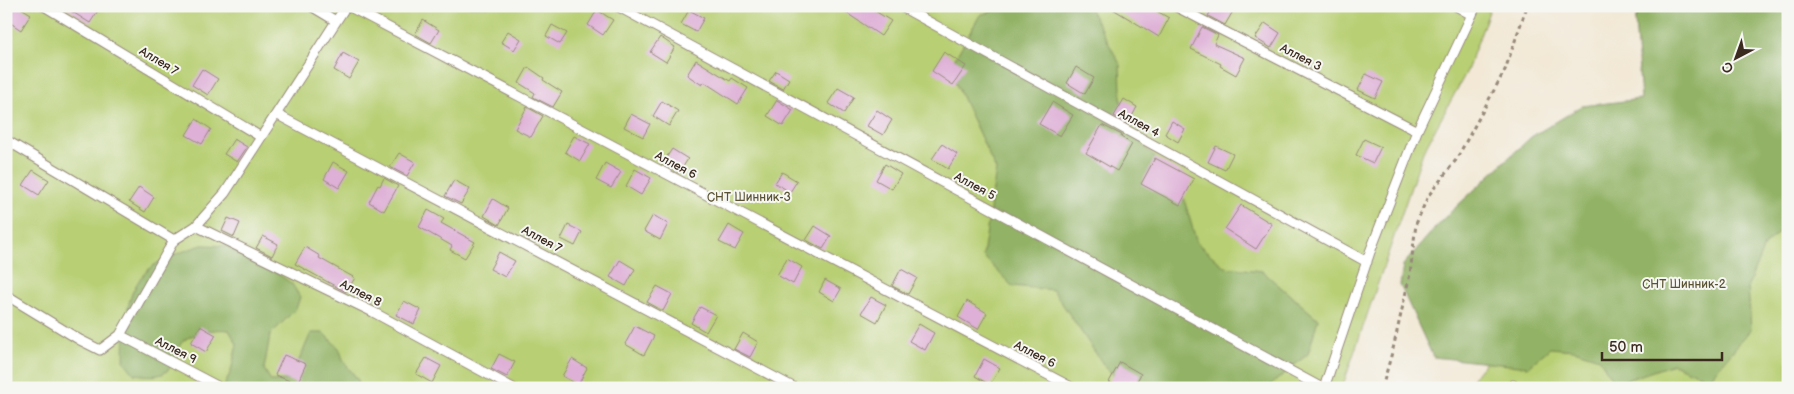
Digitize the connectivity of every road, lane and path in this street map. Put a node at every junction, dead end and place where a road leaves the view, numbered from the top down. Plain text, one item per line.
1 (44, 6) edge
2 (311, 6) edge
3 (347, 6) edge
4 (617, 6) edge
5 (900, 6) edge
6 (1175, 6) edge
7 (1456, 6) edge
8 (1527, 6) edge
9 (1474, 11) edge
10 (336, 21) junction
11 (276, 114) junction
12 (1416, 131) junction
13 (261, 137) junction
14 (6, 140) edge
15 (196, 226) junction
16 (174, 240) junction
17 (1367, 262) junction
18 (6, 295) edge
19 (120, 335) junction
20 (221, 388) edge
21 (513, 388) edge
22 (795, 388) edge
23 (1073, 388) edge
24 (1323, 388) edge
25 (1382, 388) edge

1 - 13 lane, Аллея 7
2 - 10 lane
3 - 10 lane
3 - 23 lane, Аллея 6
4 - 24 lane, Аллея 5
5 - 17 lane, Аллея 4
6 - 12 lane, Аллея 3
7 - 9 lane
8 - 25 path
9 - 12 lane
10 - 11 lane
11 - 13 lane
11 - 22 lane, Аллея 7
12 - 17 lane
13 - 15 lane
14 - 16 lane
15 - 16 lane
15 - 21 lane, Аллея 8
16 - 19 lane
17 - 24 lane
18 - 19 lane
19 - 20 lane, Аллея 9

